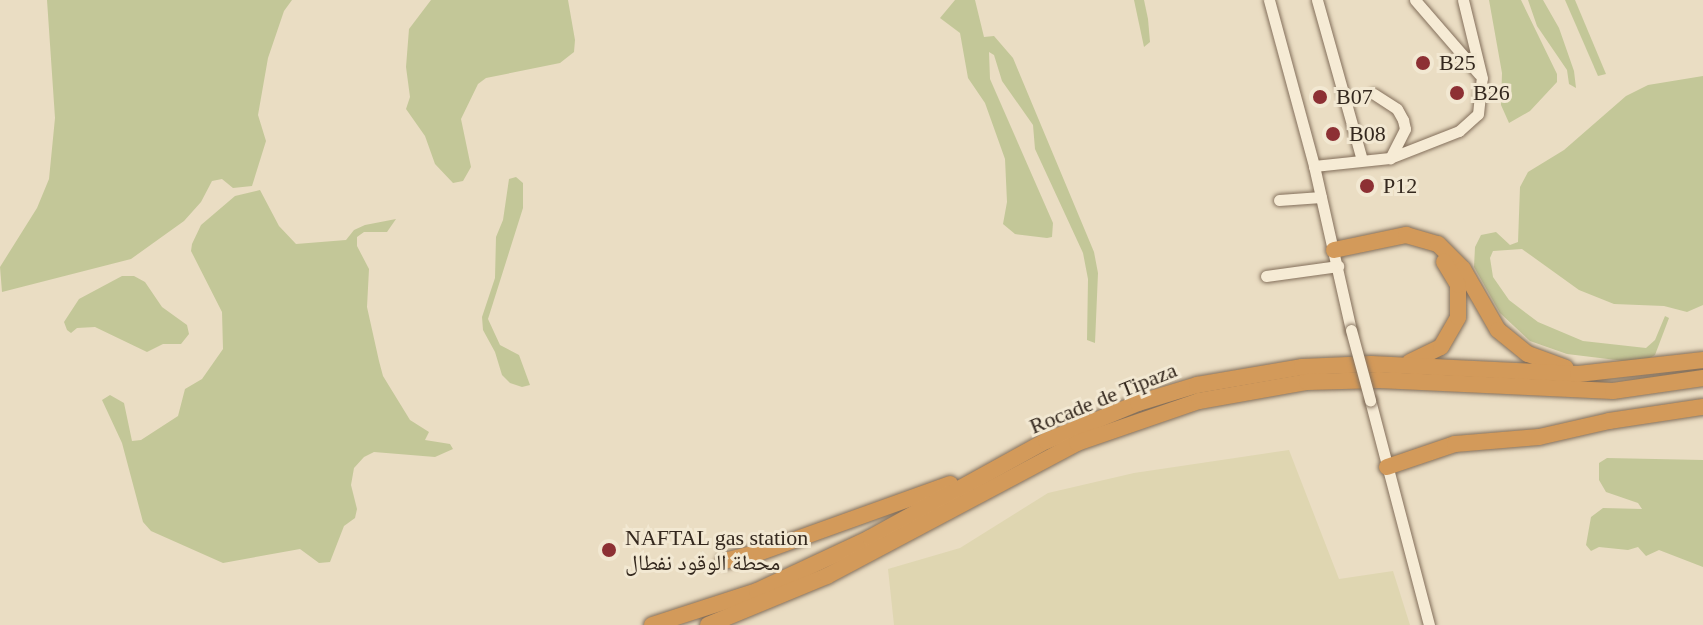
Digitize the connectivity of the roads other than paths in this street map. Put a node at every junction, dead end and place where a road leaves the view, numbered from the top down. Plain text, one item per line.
1 (1269, 0) edge
2 (1317, 0) edge
3 (1415, 0) edge
4 (1463, 0) edge
5 (1482, 78) junction
6 (1374, 94) dead end
7 (1390, 158) junction
8 (1362, 160) junction
9 (1314, 166) junction
10 (1321, 197) junction
11 (1279, 200) dead end
12 (1336, 258) junction
13 (1266, 276) dead end
14 (1703, 360) edge
15 (1371, 364) junction
16 (1612, 373) junction
17 (1703, 378) edge
18 (1703, 407) edge
19 (1387, 467) junction
20 (986, 474) junction
21 (724, 561) dead end
22 (652, 625) edge
23 (708, 625) edge
24 (1429, 625) edge

1 - 9 street
2 - 8 street
3 - 5 street
4 - 5 street
5 - 7 street
6 - 7 street
7 - 8 street
8 - 9 street
9 - 10 street
10 - 11 street
10 - 12 street
12 - 13 street
12 - 15 highway
12 - 16 highway
12 - 19 street, bridge
14 - 16 highway, Rocade de Tipaza
15 - 16 highway, Rocade de Tipaza
15 - 20 highway, Rocade de Tipaza
17 - 23 highway, Rocade de Tipaza
18 - 19 highway
19 - 24 street
20 - 21 highway
20 - 22 highway, Rocade de Tipaza

